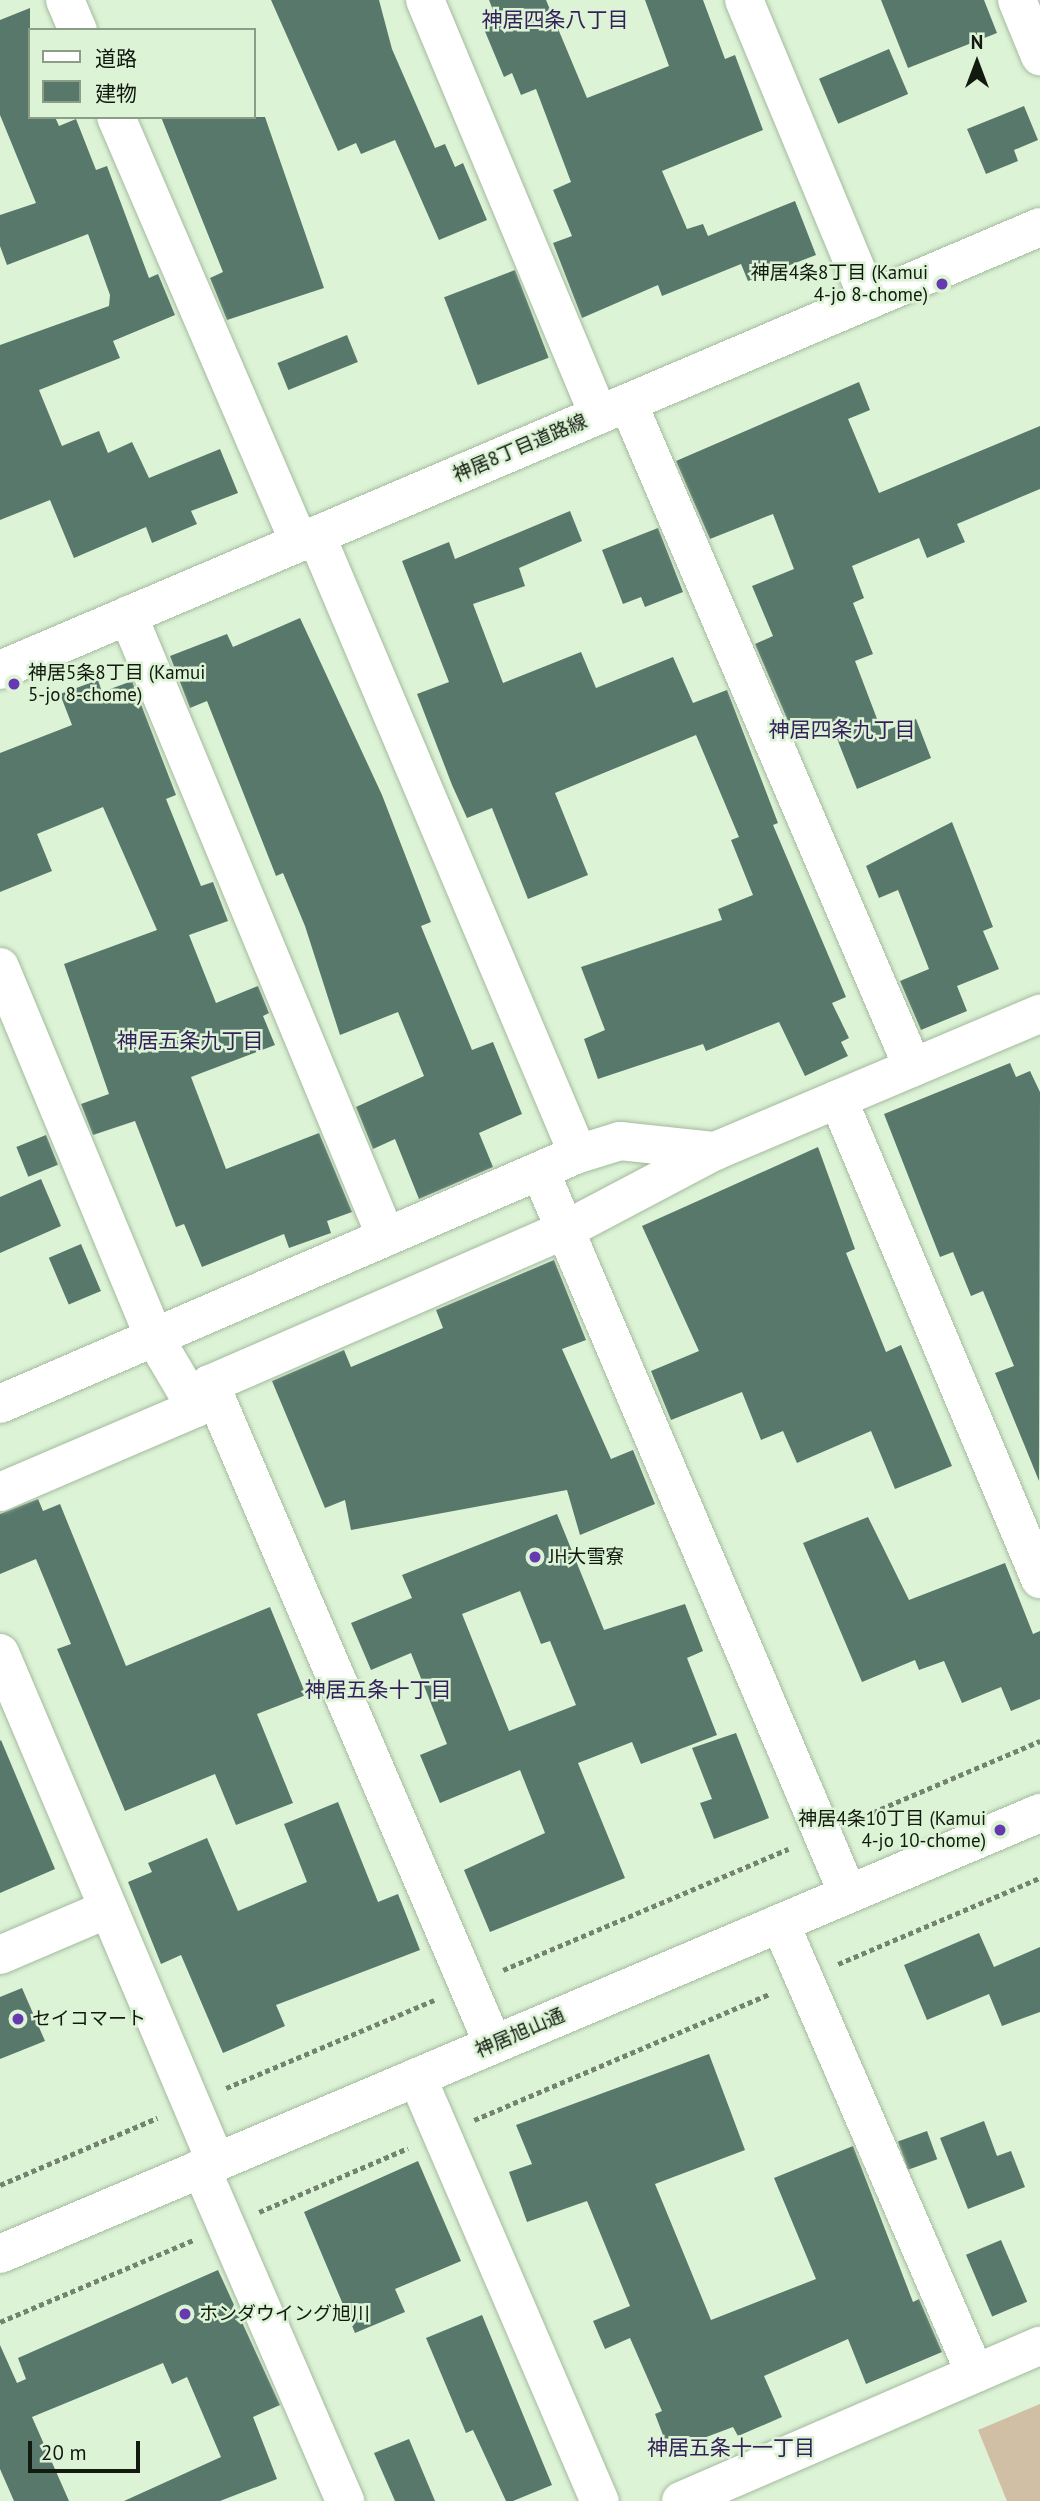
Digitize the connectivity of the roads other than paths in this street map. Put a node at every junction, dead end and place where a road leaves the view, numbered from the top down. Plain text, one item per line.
1 (65, 0) edge
2 (425, 0) edge
3 (744, 0) edge
4 (1017, 0) edge
5 (77, 28) edge
6 (1040, 56) edge
7 (117, 119) edge
8 (1040, 227) edge
9 (869, 300) junction
10 (613, 409) junction
11 (307, 539) junction
12 (128, 615) junction
13 (0, 670) edge
14 (0, 967) edge
15 (1040, 1014) edge
16 (912, 1068) junction
17 (838, 1099) junction
18 (715, 1151) junction
19 (578, 1154) junction
20 (540, 1171) junction
21 (567, 1229) junction
22 (386, 1237) junction
23 (154, 1337) junction
24 (203, 1396) junction
25 (0, 1404) edge
26 (0, 1492) edge
27 (1040, 1579) edge
28 (0, 1653) edge
29 (15, 1725) edge
30 (1040, 1813) edge
31 (848, 1894) junction
32 (108, 1909) junction
33 (780, 1923) junction
34 (0, 1955) edge
35 (493, 2044) junction
36 (417, 2077) junction
37 (208, 2165) junction
38 (0, 2254) edge
39 (1040, 2346) edge
40 (975, 2374) junction
41 (345, 2501) edge
42 (600, 2501) edge
43 (681, 2501) edge

1 - 5 street
2 - 10 street
3 - 9 street
4 - 6 street
7 - 11 street
8 - 9 street, 神居8丁目道路線
9 - 10 street, 神居8丁目道路線
10 - 11 street, 神居8丁目道路線
10 - 16 street
11 - 12 street, 神居8丁目道路線
11 - 19 street
12 - 13 street, 神居8丁目道路線
12 - 22 street
14 - 23 street
15 - 16 street
16 - 17 street
17 - 18 street
17 - 27 street
18 - 19 street
18 - 21 street
19 - 20 street
20 - 21 street
20 - 22 street
21 - 24 street
21 - 31 street
22 - 23 street
23 - 24 street
23 - 25 street
24 - 26 street
24 - 35 street
28 - 29 street
29 - 32 street
30 - 31 street, 神居旭山通
31 - 33 street, 神居旭山通
32 - 34 street
32 - 37 street
33 - 35 street, 神居旭山通
33 - 40 street
35 - 36 street, 神居旭山通
36 - 37 street, 神居旭山通
36 - 42 street
37 - 38 street, 神居旭山通
37 - 41 street
39 - 40 street
40 - 43 street

